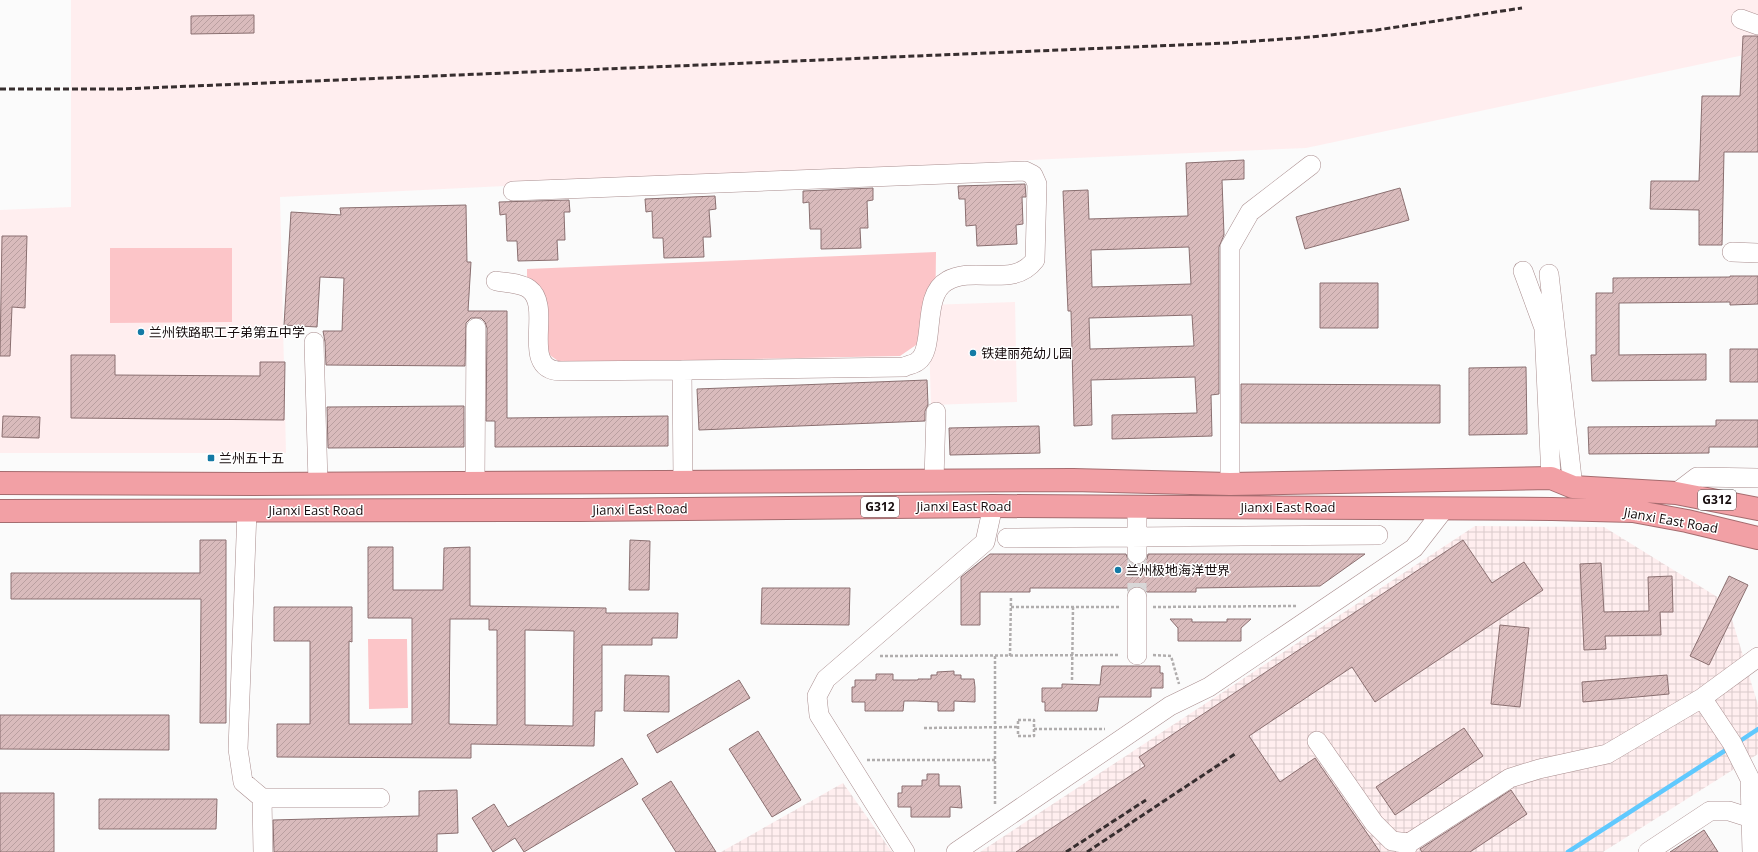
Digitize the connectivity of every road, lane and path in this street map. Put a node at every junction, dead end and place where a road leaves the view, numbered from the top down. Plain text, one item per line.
1 (1311, 165) dead end
2 (513, 191) dead end
3 (1732, 252) dead end
4 (1758, 253) edge
5 (1523, 271) dead end
6 (1549, 274) dead end
7 (496, 281) dead end
8 (476, 328) dead end
9 (314, 342) dead end
10 (682, 370) junction
11 (936, 412) dead end
12 (1551, 478) junction
13 (1758, 478) edge
14 (934, 480) junction
15 (683, 481) junction
16 (475, 482) junction
17 (0, 483) edge
18 (318, 483) junction
19 (1230, 484) junction
20 (1573, 487) junction
21 (1676, 493) junction
22 (993, 506) junction
23 (1138, 506) junction
24 (1445, 508) junction
25 (1758, 509) edge
26 (0, 511) edge
27 (247, 511) junction
28 (1378, 535) dead end
29 (1007, 538) dead end
30 (1758, 538) edge
31 (1137, 546) junction
32 (1011, 597) dead end
33 (1137, 602) junction
34 (1328, 606) junction
35 (1011, 607) junction
36 (1073, 607) junction
37 (1072, 655) junction
38 (1137, 655) junction
39 (880, 656) dead end
40 (994, 656) junction
41 (1010, 656) junction
42 (1758, 657) edge
43 (1072, 680) dead end
44 (1184, 700) junction
45 (1706, 704) junction
46 (995, 727) junction
47 (1018, 727) junction
48 (924, 728) dead end
49 (1034, 729) junction
50 (1108, 729) dead end
51 (1317, 741) dead end
52 (847, 760) junction
53 (995, 760) junction
54 (262, 798) junction
55 (380, 798) dead end
56 (1751, 818) junction
57 (995, 826) junction
58 (1407, 848) edge
59 (263, 852) edge
60 (905, 852) edge
61 (956, 852) edge
62 (1648, 852) edge
63 (1752, 852) edge

1 - 19 street
2 - 10 street
3 - 4 street
5 - 12 street
6 - 20 street
7 - 10 street
8 - 16 street
9 - 18 street
10 - 15 street
11 - 14 street
12 - 19 highway, Jianxi East Road / G312
12 - 20 highway, Jianxi East Road / G312
13 - 21 street
14 - 15 highway, Jianxi East Road / G312
14 - 19 highway, Jianxi East Road / G312
15 - 16 highway, Jianxi East Road / G312
16 - 18 highway, Jianxi East Road / G312
17 - 18 highway, Jianxi East Road / G312
20 - 21 highway, Jianxi East Road / G312
21 - 25 highway, G312
22 - 23 highway, Jianxi East Road / G312
22 - 27 highway, Jianxi East Road / G312
22 - 52 street
23 - 24 highway, Jianxi East Road / G312
23 - 31 street
24 - 30 highway, Jianxi East Road / G312
24 - 34 street
26 - 27 highway, Jianxi East Road / G312
27 - 54 street
28 - 31 street
29 - 31 street
32 - 35 path
33 - 34 path
33 - 36 path
33 - 38 street
34 - 44 street
35 - 36 path
35 - 41 path
36 - 37 path
37 - 38 path
37 - 41 path
37 - 43 path
38 - 44 path
39 - 40 path
40 - 41 path
40 - 46 path
42 - 45 street
44 - 57 street
45 - 56 street
45 - 58 street
46 - 47 path
46 - 48 path
46 - 53 path
47 - 49 path
47 - 49 path
49 - 50 path
51 - 58 street
52 - 53 path
52 - 60 street
53 - 57 path
54 - 55 street
54 - 59 street
56 - 62 street
56 - 63 street
57 - 61 street

